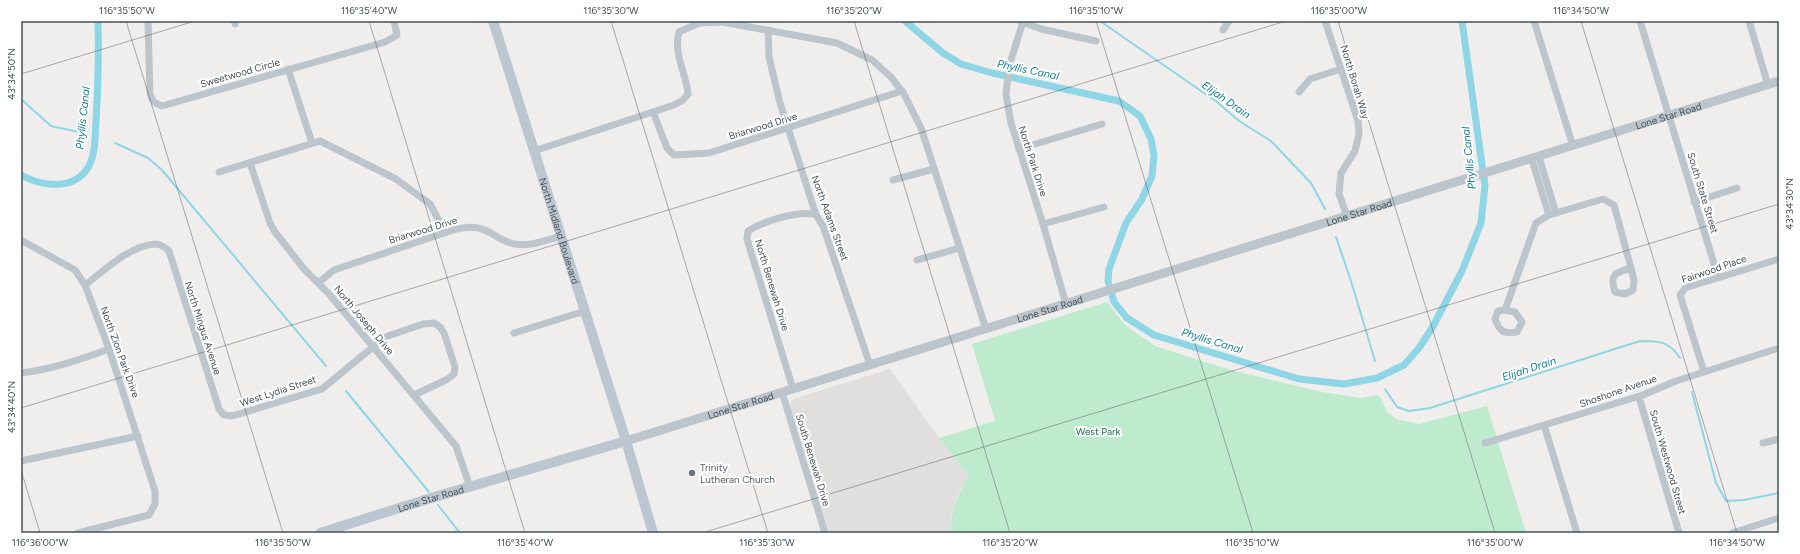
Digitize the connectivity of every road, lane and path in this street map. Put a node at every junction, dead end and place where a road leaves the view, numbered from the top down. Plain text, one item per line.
1 (148, 21) edge
2 (394, 21) edge
3 (493, 21) edge
4 (1229, 21) edge
5 (1325, 21) edge
6 (1534, 21) edge
7 (1640, 21) edge
8 (1749, 21) edge
9 (698, 22) edge
10 (1021, 22) edge
11 (768, 30) junction
12 (1222, 30) dead end
13 (1096, 41) dead end
14 (288, 69) junction
15 (1341, 69) junction
16 (1779, 82) edge
17 (1768, 85) junction
18 (902, 91) junction
19 (1299, 92) dead end
20 (652, 112) junction
21 (1669, 116) junction
22 (1102, 124) dead end
23 (788, 128) junction
24 (312, 144) junction
25 (1573, 146) junction
26 (1019, 149) junction
27 (534, 151) junction
28 (1535, 158) junction
29 (250, 163) junction
30 (934, 169) junction
31 (220, 172) dead end
32 (893, 180) dead end
33 (1738, 188) dead end
34 (1694, 202) junction
35 (1104, 207) dead end
36 (1553, 214) junction
37 (816, 215) junction
38 (1347, 216) junction
39 (1043, 224) junction
40 (445, 232) junction
41 (561, 236) junction
42 (21, 240) edge
43 (960, 248) junction
44 (1779, 259) edge
45 (917, 260) dead end
46 (1631, 268) dead end
47 (1718, 277) junction
48 (318, 283) junction
49 (85, 284) junction
50 (1066, 304) junction
51 (1505, 310) dead end
52 (585, 311) junction
53 (986, 329) junction
54 (514, 333) dead end
55 (373, 346) junction
56 (1779, 348) edge
57 (109, 349) junction
58 (870, 365) junction
59 (1704, 372) junction
60 (21, 373) edge
61 (793, 389) junction
62 (782, 392) junction
63 (414, 395) junction
64 (1639, 397) junction
65 (224, 415) joint
66 (1544, 425) junction
67 (138, 436) junction
68 (1779, 438) edge
69 (626, 441) junction
70 (1485, 443) dead end
71 (1764, 443) dead end
72 (21, 461) edge
73 (470, 487) junction
74 (1779, 518) edge
75 (339, 530) edge
76 (78, 533) edge
77 (320, 533) edge
78 (653, 533) edge
79 (825, 533) edge
80 (1577, 533) edge
81 (1679, 533) edge
82 (1732, 533) edge

1 - 14 street, Sweetwood Circle
2 - 14 street, Sweetwood Circle
3 - 27 main road, North Midland Boulevard
4 - 12 street
5 - 15 street, North Borah Way
6 - 25 street
7 - 21 street, South State Street
8 - 17 street
9 - 11 street
9 - 20 street
10 - 13 street
10 - 26 street, North Park Drive
11 - 18 street
11 - 23 street, North Adams Street
14 - 24 street
15 - 19 street
15 - 38 street, North Borah Way
16 - 17 street, Lone Star Road
17 - 21 street, Lone Star Road
18 - 23 street, Briarwood Drive
18 - 30 street
20 - 23 street, Briarwood Drive
20 - 27 street
21 - 25 street, Lone Star Road
21 - 34 street, South State Street
22 - 26 street
23 - 37 street, North Adams Street
24 - 29 street
24 - 40 street
25 - 28 street, Lone Star Road
26 - 39 street, North Park Drive
27 - 41 main road, North Midland Boulevard
28 - 36 street
28 - 38 street, Lone Star Road
29 - 31 street
29 - 48 street, North Joseph Drive
30 - 32 street
30 - 43 street
33 - 34 street
34 - 47 street, South State Street
35 - 39 street
36 - 46 street
36 - 51 street
37 - 58 street, North Adams Street
37 - 61 street, North Benewah Drive
38 - 50 street, Lone Star Road
39 - 50 street, North Park Drive
40 - 41 street, Briarwood Drive
40 - 48 street, Briarwood Drive
41 - 52 main road, North Midland Boulevard
42 - 49 street, North Zion Park Drive
43 - 45 street
43 - 53 street
44 - 47 street, Fairwood Place
47 - 59 street, Fairwood Place
48 - 55 street, North Joseph Drive
49 - 57 street, North Zion Park Drive
49 - 65 street, North Mingus Avenue
50 - 53 street, Lone Star Road
52 - 54 street
52 - 69 main road, North Midland Boulevard
53 - 58 street, Lone Star Road
55 - 63 street, North Joseph Drive
55 - 63 street, West Lydia Street
55 - 65 street, West Lydia Street
56 - 59 street, Shoshone Avenue
57 - 60 street
57 - 67 street, North Zion Park Drive
58 - 61 street, Lone Star Road
59 - 64 street, Shoshone Avenue
61 - 62 street, Lone Star Road
62 - 69 street, Lone Star Road
62 - 79 street, South Benewah Drive
63 - 73 street, North Joseph Drive
64 - 66 street, Shoshone Avenue
64 - 81 street, South Westwood Street
66 - 70 street, Shoshone Avenue
66 - 80 street
67 - 72 street
67 - 76 street, North Zion Park Drive
68 - 71 street
69 - 73 main road, Lone Star Road
69 - 78 main road, North Midland Boulevard
73 - 75 main road, Lone Star Road
74 - 82 street
75 - 77 main road, Lone Star Road

